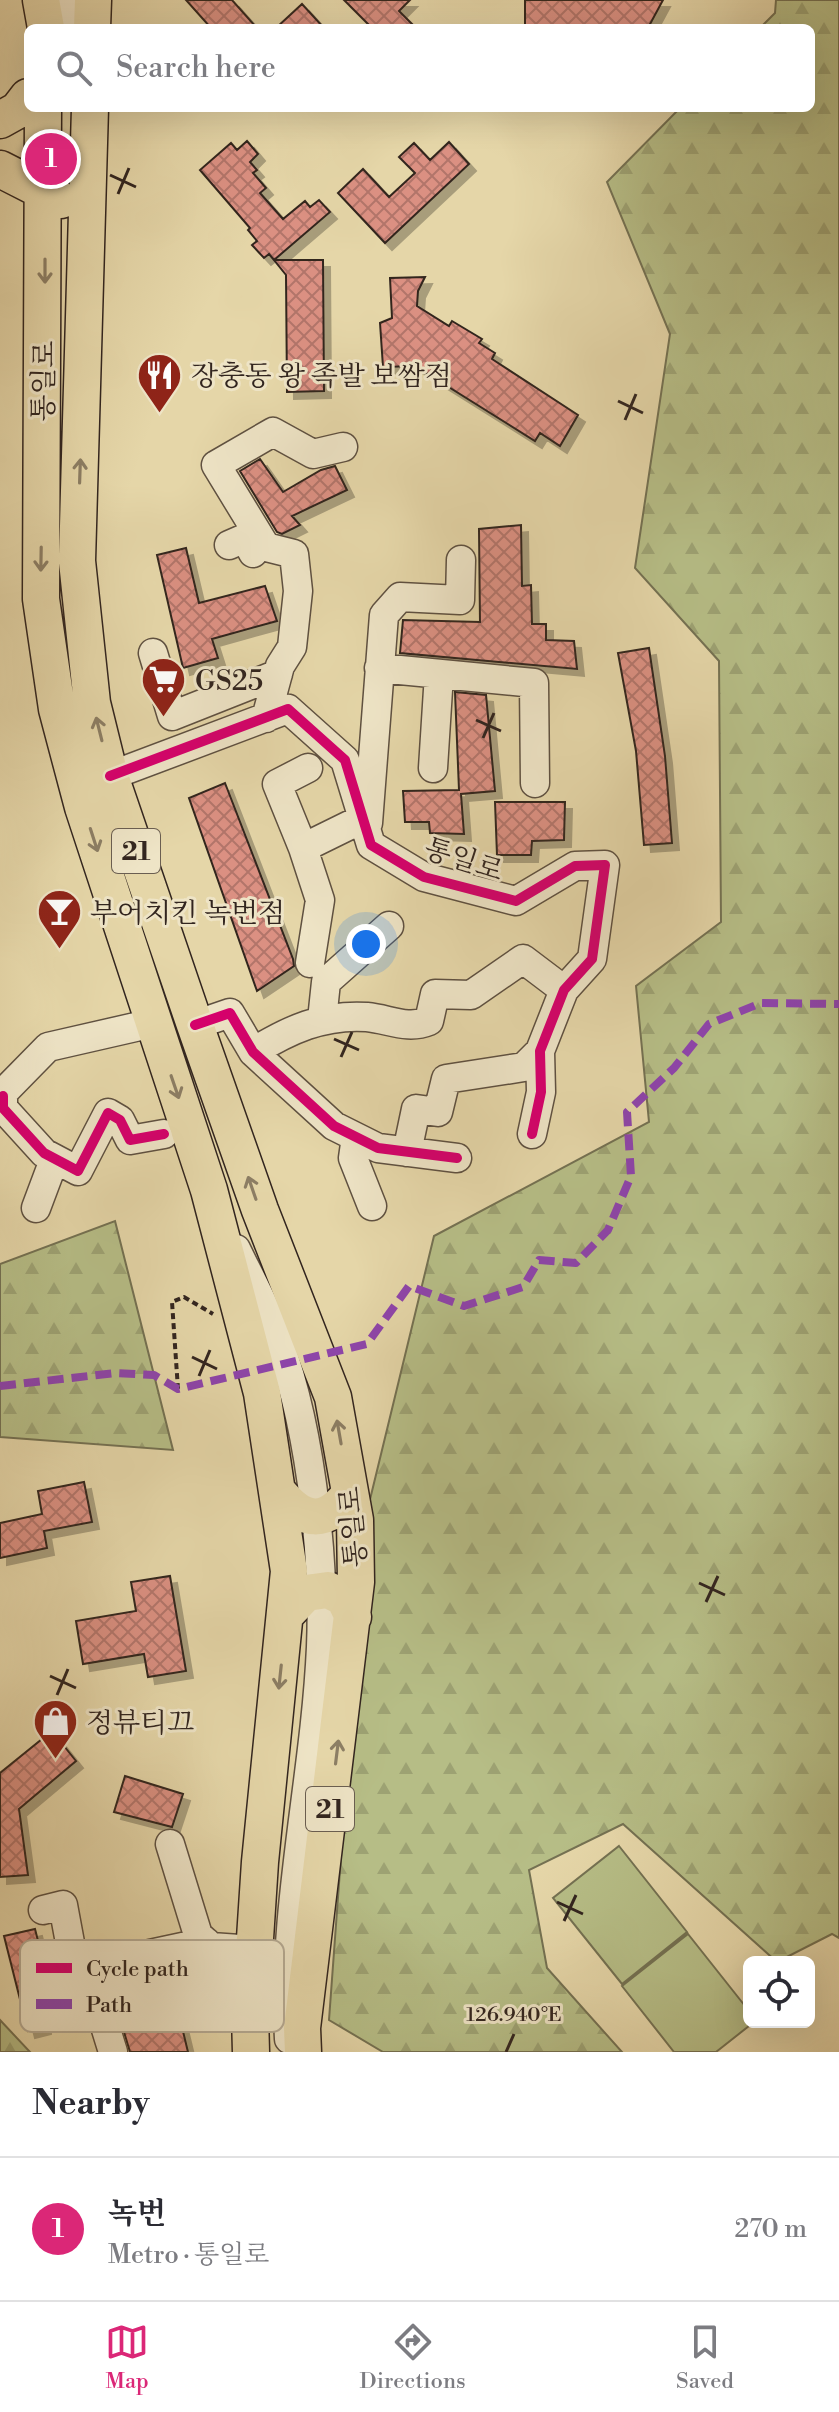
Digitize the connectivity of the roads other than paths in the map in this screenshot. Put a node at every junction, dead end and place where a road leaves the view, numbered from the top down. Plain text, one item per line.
1 (41, 0) edge
2 (48, 0) edge
3 (65, 0) edge
4 (93, 0) edge
5 (45, 24) edge
6 (46, 24) edge
7 (64, 24) edge
8 (92, 24) edge
9 (24, 102) edge
10 (43, 112) edge
11 (73, 112) edge
12 (90, 112) edge
13 (0, 120) edge
14 (0, 169) edge
15 (88, 190) junction
16 (45, 193) junction
17 (88, 240) junction
18 (343, 447) dead end
19 (461, 560) dead end
20 (153, 653) dead end
21 (379, 668) junction
22 (278, 674) junction
23 (439, 674) junction
24 (266, 718) junction
25 (308, 768) dead end
26 (433, 768) dead end
27 (110, 776) junction
28 (535, 783) dead end
29 (365, 827) junction
30 (303, 848) junction
31 (389, 926) dead end
32 (310, 963) dead end
33 (564, 990) junction
34 (322, 1020) junction
35 (153, 1023) junction
36 (195, 1025) junction
37 (540, 1051) junction
38 (253, 1052) junction
39 (1, 1096) edge
40 (164, 1134) dead end
41 (532, 1134) dead end
42 (356, 1137) junction
43 (407, 1152) junction
44 (457, 1158) dead end
45 (54, 1160) junction
46 (209, 1190) junction
47 (372, 1206) dead end
48 (36, 1208) dead end
49 (273, 1245) junction
50 (273, 1327) junction
51 (279, 1493) junction
52 (350, 1494) junction
53 (317, 1516) junction
54 (321, 1590) junction
55 (287, 1613) junction
56 (353, 1617) junction
57 (302, 1830) junction
58 (170, 1844) dead end
59 (43, 1910) dead end
60 (69, 1940) edge
61 (204, 1940) edge
62 (255, 1940) edge
63 (307, 1988) junction
64 (107, 2032) edge
65 (252, 2032) edge
66 (113, 2052) edge
67 (251, 2052) edge
68 (290, 2052) edge
69 (303, 2052) edge

1 - 5 main road
2 - 6 street
3 - 7 street
4 - 8 main road
9 - 13 main road
10 - 16 main road, 통일로 / 21
11 - 15 street
12 - 15 main road, 통일로 / 21
14 - 16 main road
15 - 17 main road, 통일로 / 21
16 - 17 main road
16 -> 35 main road, 통일로 / 21
27 -> 17 main road, 통일로 / 21
18 - 22 street
19 - 21 street
20 - 22 street
21 - 23 street
21 - 29 street
22 - 24 street
23 - 26 street
23 - 28 street
24 - 27 street
24 - 29 street
25 - 30 street
27 - 36 main road, 통일로 / 21
29 - 30 street
29 - 33 street, 통일로
30 - 32 street
31 - 34 street
33 - 34 street
33 - 37 street, 통일로
34 - 38 street
35 - 39 street
35 -> 46 main road, 통일로 / 21
36 - 38 street
49 -> 36 main road, 통일로 / 21
37 - 41 street, 통일로
37 - 43 street
38 - 42 street
39 - 45 street
40 - 45 street
42 - 43 street
42 - 47 street
43 - 44 street
45 - 48 street
46 - 50 street
46 - 51 main road, 통일로 / 21
49 - 50 street
52 -> 49 main road, 통일로 / 21
50 - 53 street
51 - 53 main road
51 - 55 main road, 통일로 / 21
52 - 53 main road
52 - 56 main road, 통일로 / 21
53 - 54 street
54 - 55 main road
54 - 56 main road
54 - 57 street
55 -> 62 main road, 통일로 / 21
63 -> 56 main road, 통일로 / 21
57 - 63 street
57 - 68 street
58 - 61 street
59 - 60 street
63 - 69 main road, 통일로 / 21
64 - 66 street
65 - 67 main road, 통일로 / 21

